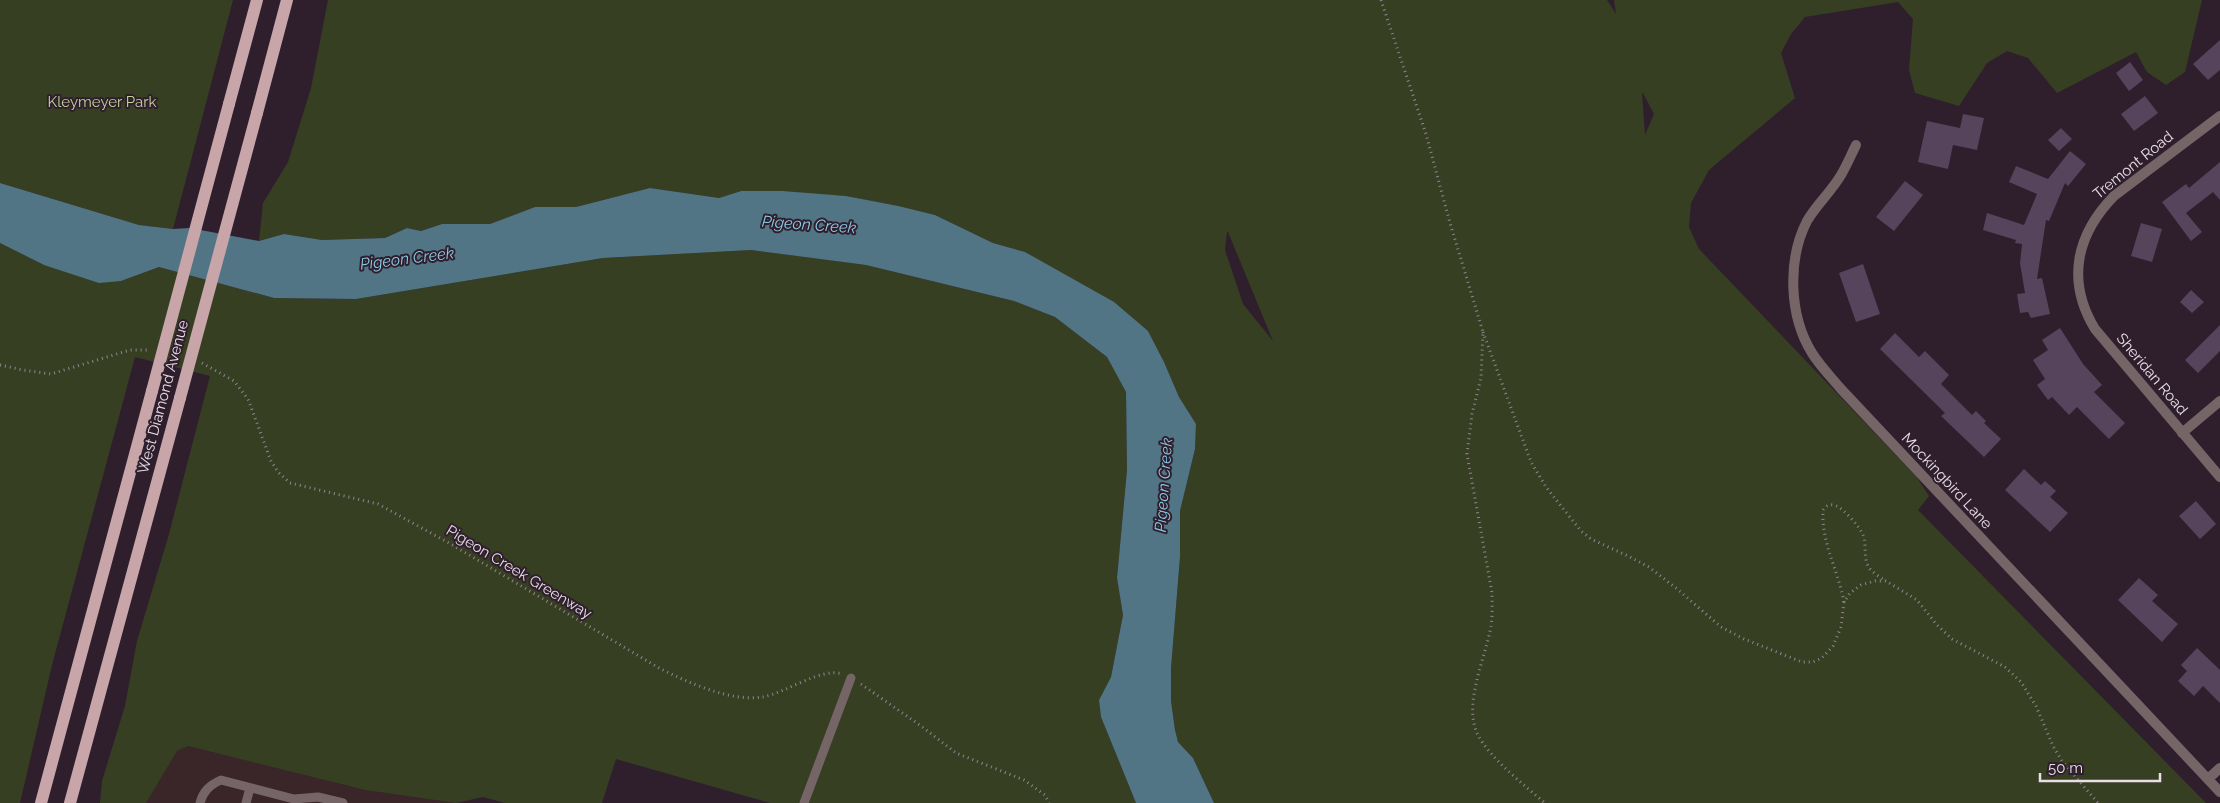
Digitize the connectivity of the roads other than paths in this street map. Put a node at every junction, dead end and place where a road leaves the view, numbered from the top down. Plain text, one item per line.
1 (256, 0) edge
2 (287, 0) edge
3 (2220, 116) edge
4 (1856, 144) dead end
5 (2078, 281) joint
6 (2220, 401) edge
7 (2182, 433) junction
8 (2220, 477) edge
9 (851, 678) road end
10 (2220, 768) edge
11 (2208, 779) junction
12 (250, 788) junction
13 (2220, 792) edge
14 (293, 801) edge
15 (41, 803) edge
16 (70, 803) edge
17 (200, 803) edge
18 (246, 803) edge
19 (343, 803) edge
20 (804, 803) edge

1 - 15 main road, West Diamond Avenue, bridge
2 - 16 main road, West Diamond Avenue, bridge
3 - 5 street, Tremont Road
4 - 11 street, Mockingbird Lane
5 - 7 street, Sheridan Road
6 - 7 street
7 - 8 street, Sheridan Road
9 - 20 lane
10 - 11 street
11 - 13 street, Mockingbird Lane
12 - 14 lane
12 - 17 lane
12 - 18 lane
14 - 19 lane

